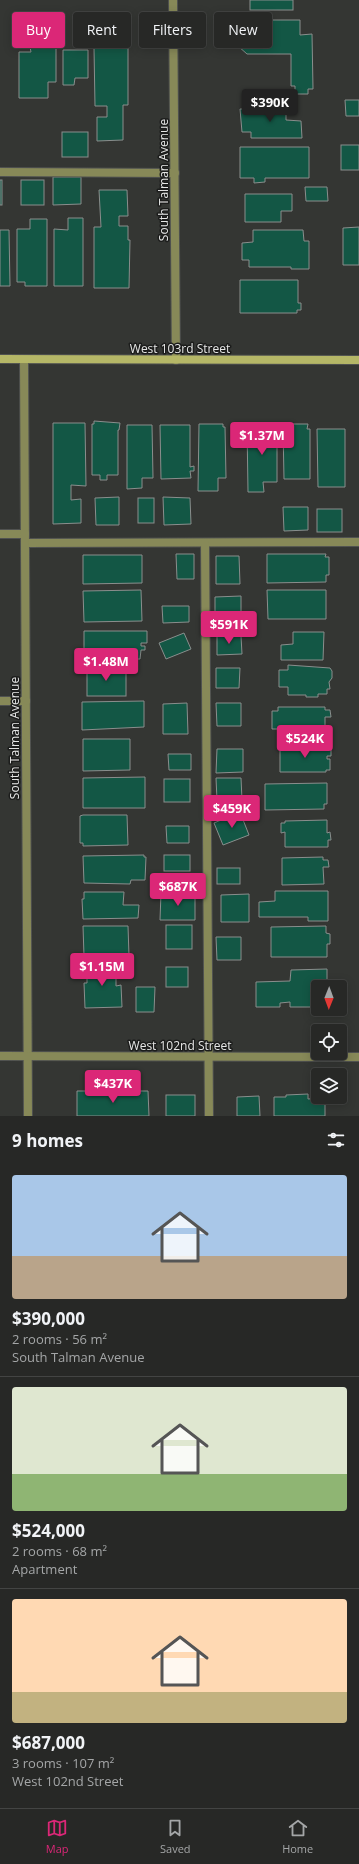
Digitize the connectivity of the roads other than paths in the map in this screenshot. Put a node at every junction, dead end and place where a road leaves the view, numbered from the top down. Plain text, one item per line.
1 (173, 0) edge
2 (0, 172) edge
3 (175, 173) junction
4 (0, 360) edge
5 (24, 360) junction
6 (176, 360) junction
7 (359, 360) edge
8 (0, 534) edge
9 (25, 534) junction
10 (205, 542) junction
11 (359, 542) edge
12 (25, 543) junction
13 (0, 700) edge
14 (26, 700) junction
15 (0, 1056) edge
16 (28, 1056) junction
17 (209, 1057) junction
18 (359, 1057) edge
19 (28, 1116) edge
20 (209, 1116) edge

1 - 3 street, South Talman Avenue
2 - 3 street
3 - 6 street, South Talman Avenue
4 - 5 main road, West 103rd Street
5 - 6 main road, West 103rd Street
5 - 9 street, South Talman Avenue
6 - 7 main road, West 103rd Street
8 - 9 street
9 - 12 street, South Talman Avenue
10 - 11 street
10 - 12 street
10 - 17 street
12 - 14 street, South Talman Avenue
13 - 14 street
14 - 16 street, South Talman Avenue
15 - 16 street, West 102nd Street
16 - 17 street, West 102nd Street
16 - 19 street, South Talman Avenue
17 - 18 street, West 102nd Street
17 - 20 street

